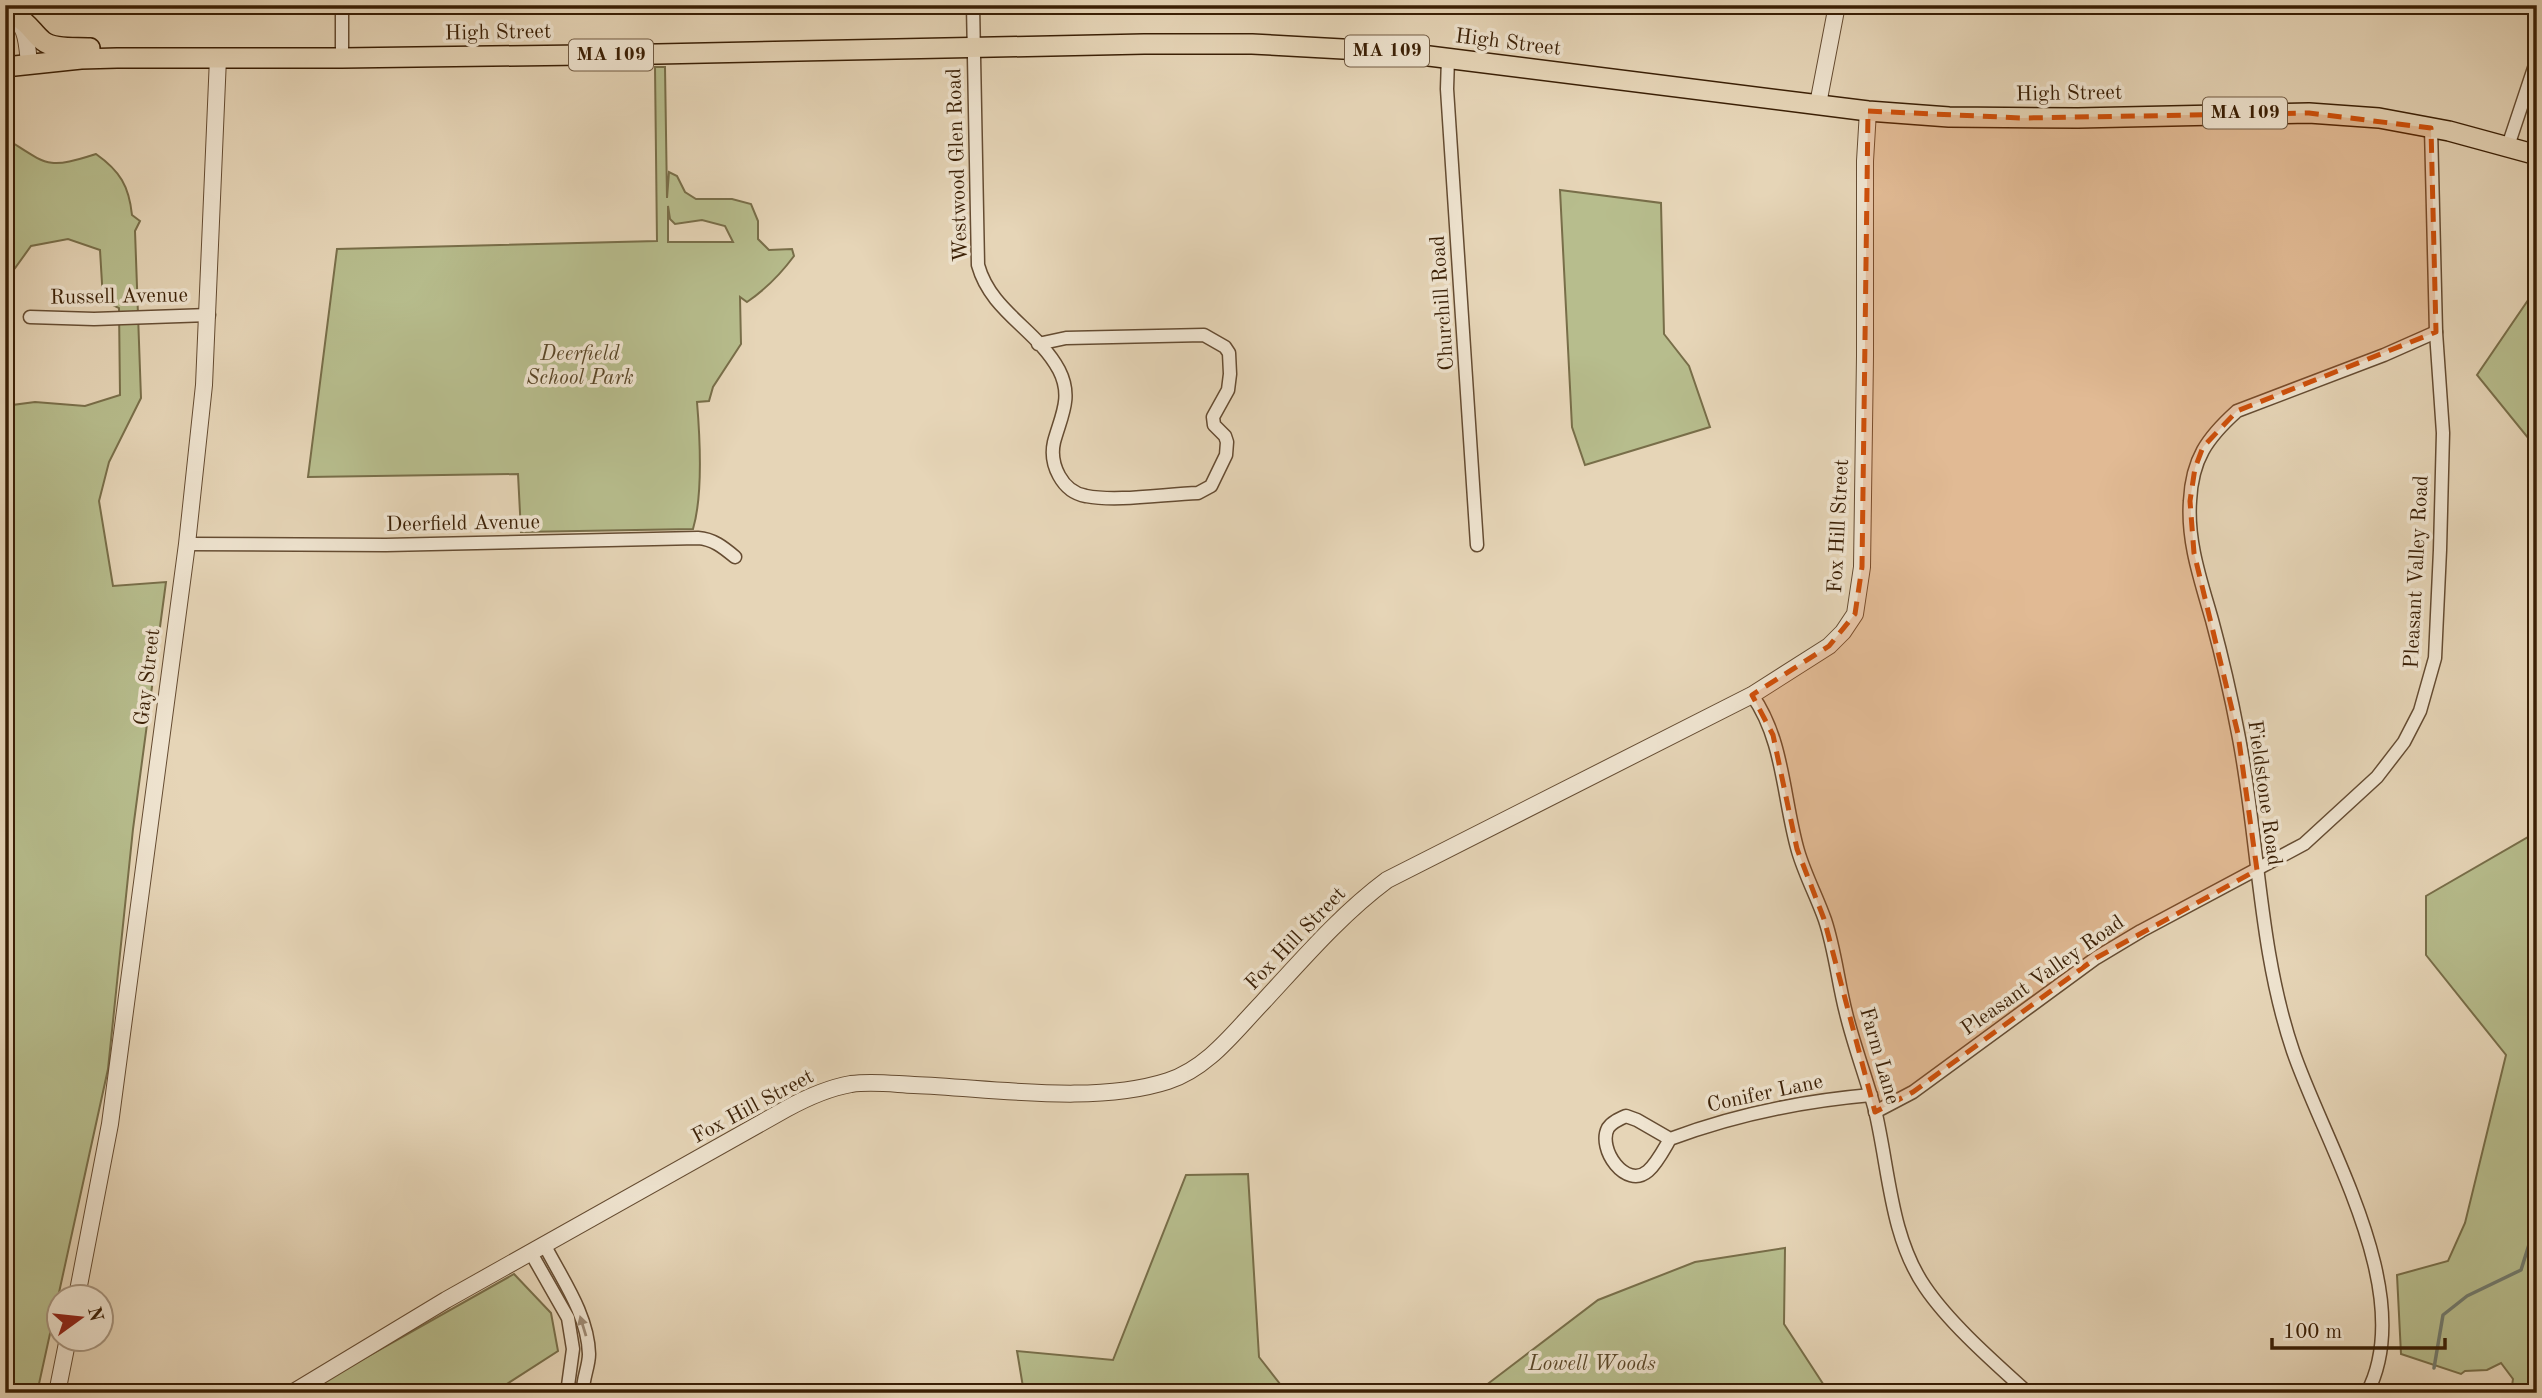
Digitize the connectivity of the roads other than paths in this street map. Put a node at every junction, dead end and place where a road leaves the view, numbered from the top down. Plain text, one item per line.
1 (342, 5) edge
2 (972, 5) edge
3 (1837, 5) edge
4 (11, 15) edge
5 (974, 48) junction
6 (117, 58) junction
7 (218, 58) junction
8 (342, 58) junction
9 (1448, 58) junction
10 (2537, 59) edge
11 (29, 64) junction
12 (5, 68) edge
13 (1818, 104) junction
14 (1868, 111) junction
15 (2431, 128) junction
16 (2508, 146) junction
17 (2537, 155) edge
18 (209, 315) junction
19 (30, 317) dead end
20 (2436, 332) junction
21 (1038, 344) junction
22 (187, 544) junction
23 (1477, 545) dead end
24 (735, 557) dead end
25 (1752, 695) junction
26 (2257, 870) junction
27 (1871, 1095) junction
28 (1875, 1112) junction
29 (1670, 1139) junction
30 (538, 1250) junction
31 (80, 1282) edge
32 (65, 1352) edge
33 (57, 1393) edge
34 (292, 1393) edge
35 (567, 1393) edge
36 (583, 1393) edge
37 (2028, 1393) edge
38 (2367, 1393) edge

1 - 8 street
2 - 5 street, Westwood Glen Road
3 - 13 street
4 - 6 main road
4 - 11 street
5 - 8 main road, High Street / MA 109
5 - 9 main road, High Street / MA 109
5 - 21 street, Westwood Glen Road
6 - 7 main road, High Street / MA 109
6 - 11 main road, High Street / MA 109
7 - 8 main road, High Street / MA 109
7 - 18 street, Gay Street
9 - 13 main road, High Street / MA 109
9 - 23 street, Churchill Road
10 - 16 street
11 - 12 main road, High Street / MA 109
13 - 14 main road, High Street / MA 109
14 - 15 main road, High Street / MA 109
14 - 25 street, Fox Hill Street
15 - 16 main road, High Street / MA 109
15 - 20 street, Pleasant Valley Road
16 - 17 main road, High Street / MA 109
18 - 19 street, Russell Avenue
18 - 22 street, Gay Street
20 - 26 street, Pleasant Valley Road
20 - 26 street, Fieldstone Road
21 - 21 street, Westwood Glen Road
22 - 24 street, Deerfield Avenue
22 - 31 street, Gay Street
25 - 27 street, Farm Lane
25 - 30 street, Fox Hill Street
26 - 28 street, Pleasant Valley Road
26 - 38 street, Fieldstone Road
27 - 28 street, Farm Lane
27 - 29 street, Conifer Lane
28 - 37 street, Farm Lane
29 - 29 street
30 - 34 street, Fox Hill Street
30 - 35 street
36 -> 30 street
32 - 33 street

